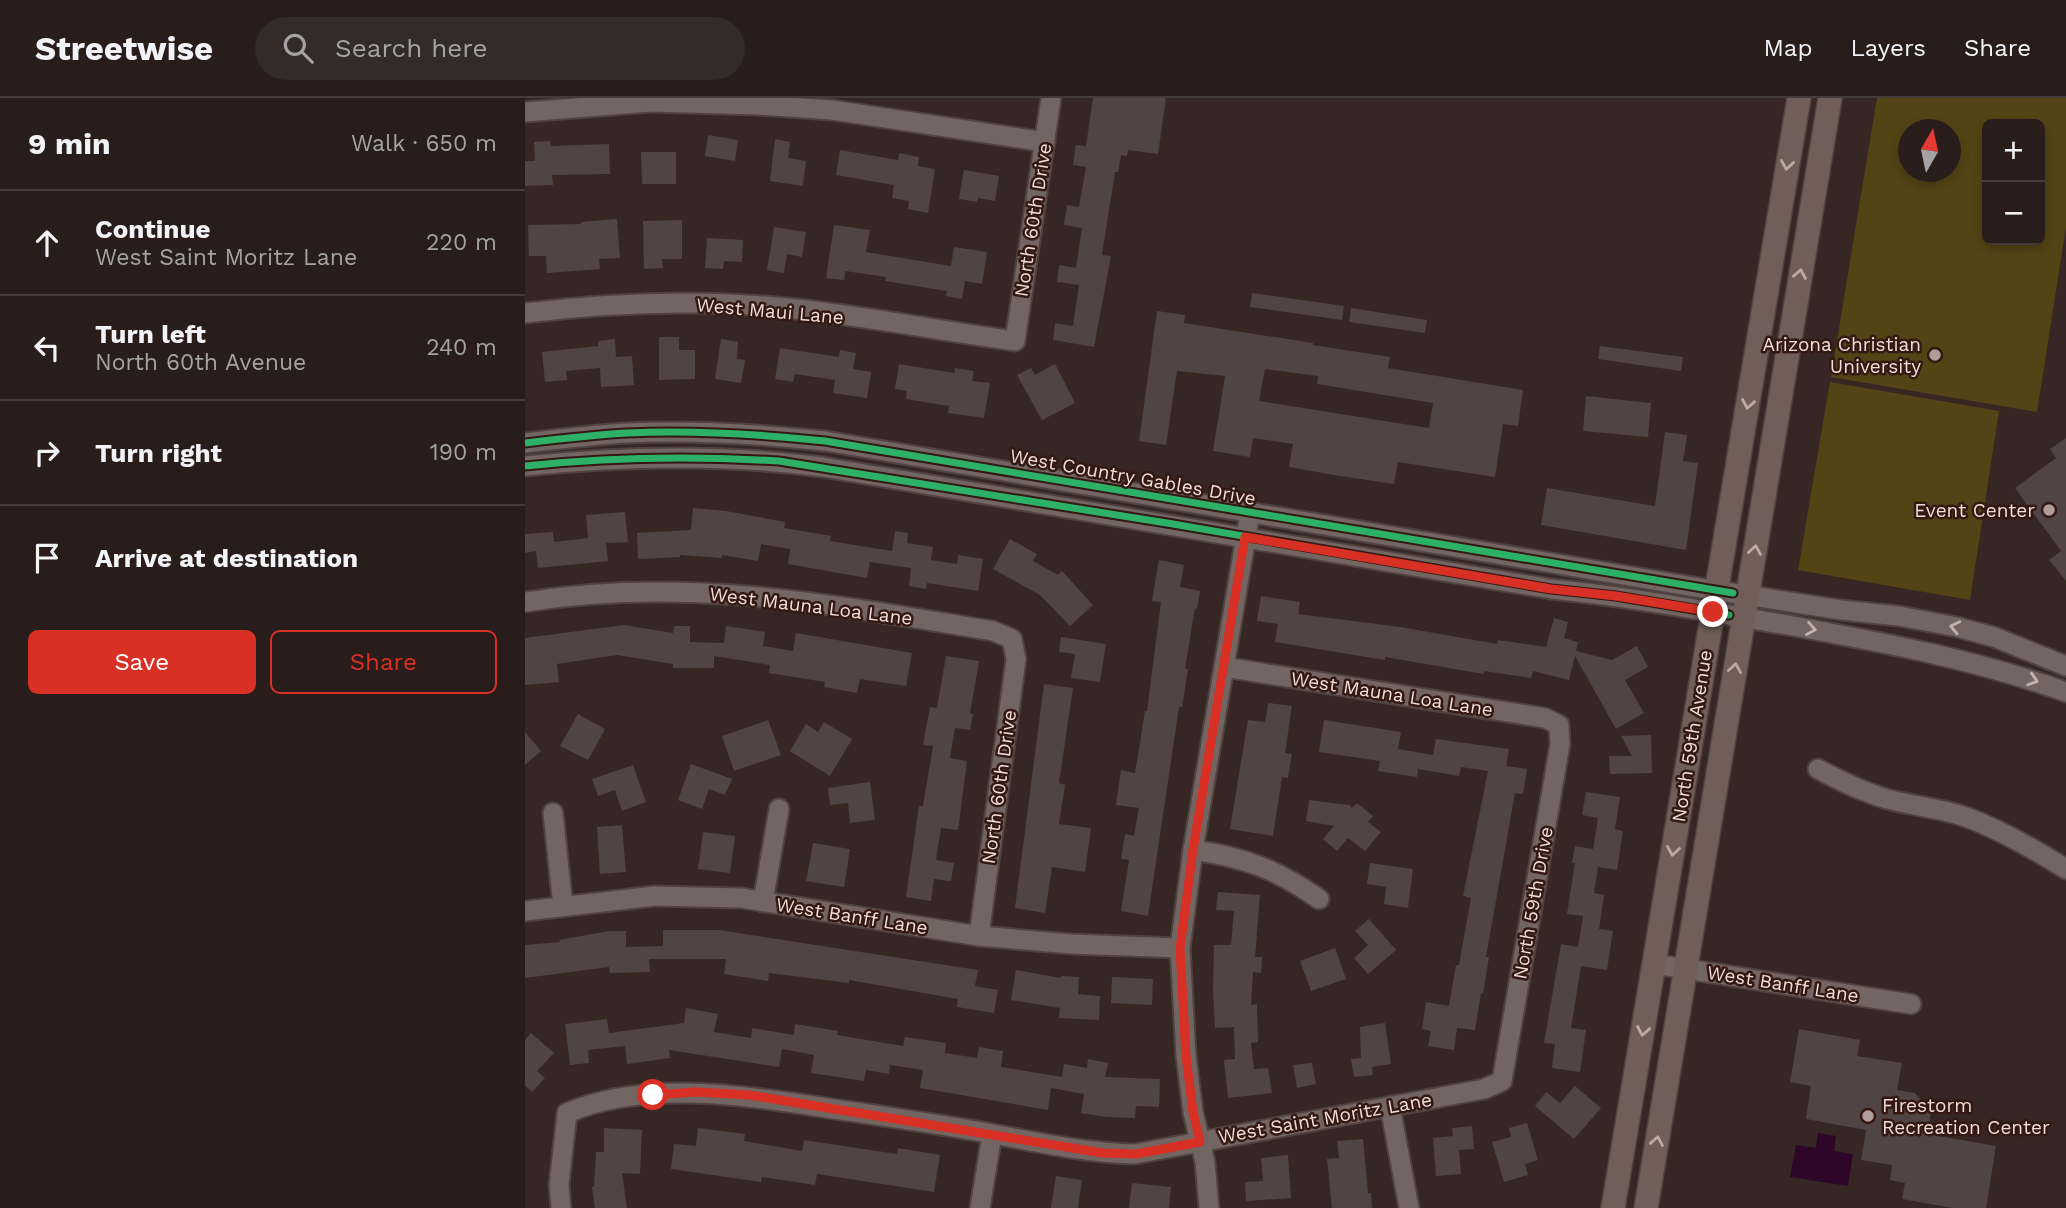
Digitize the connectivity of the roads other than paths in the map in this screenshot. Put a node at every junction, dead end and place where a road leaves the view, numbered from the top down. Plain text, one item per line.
1 (1051, 98) edge
2 (1799, 98) edge
3 (1830, 98) edge
4 (833, 104) edge
5 (525, 112) edge
6 (1045, 142) junction
7 (525, 313) edge
8 (1014, 341) joint
9 (525, 443) edge
10 (525, 466) edge
11 (1249, 513) junction
12 (1245, 537) junction
13 (1715, 601) junction
14 (525, 603) edge
15 (1746, 606) junction
16 (1012, 639) joint
17 (2066, 666) edge
18 (1224, 667) junction
19 (2066, 692) edge
20 (1559, 725) joint
21 (1818, 769) dead end
22 (779, 809) dead end
23 (553, 813) dead end
24 (1193, 850) junction
25 (2066, 869) edge
26 (1319, 899) dead end
27 (763, 902) junction
28 (563, 906) junction
29 (525, 911) edge
30 (979, 936) junction
31 (1180, 948) junction
32 (1654, 964) junction
33 (1686, 969) junction
34 (1911, 1004) dead end
35 (1502, 1082) joint
36 (1390, 1106) junction
37 (992, 1134) junction
38 (1200, 1142) junction
39 (561, 1208) edge
40 (980, 1208) edge
41 (1209, 1208) edge
42 (1409, 1208) edge
43 (1613, 1208) edge
44 (1646, 1208) edge

1 - 6 street, North 60th Drive
2 -> 13 main road, North 59th Avenue
15 -> 3 main road, North 59th Avenue
4 - 5 street
4 - 6 street
6 - 8 street, North 60th Drive
7 - 8 street, West Maui Lane
9 - 11 street, West Country Gables Drive
10 - 12 street, West Country Gables Drive
11 - 12 street
11 - 13 street, West Country Gables Drive
12 - 13 street, West Country Gables Drive
12 - 18 street
13 - 15 street, West Country Gables Drive
13 -> 32 main road, North 59th Avenue
14 - 16 street, West Mauna Loa Lane
17 -> 15 street, West Country Gables Drive
15 -> 19 street, West Country Gables Drive
33 -> 15 main road, North 59th Avenue
16 - 30 street, North 60th Drive
18 - 20 street, West Mauna Loa Lane
18 - 24 street
20 - 35 street, North 59th Drive
21 - 25 street
22 - 27 street
23 - 28 street
24 - 26 street
24 - 31 street
27 - 28 street, West Banff Lane
27 - 30 street, West Banff Lane
28 - 29 street, West Banff Lane
30 - 31 street, West Banff Lane
31 - 38 street
32 - 33 street, West Banff Lane
32 -> 43 main road, North 59th Avenue
33 - 34 street, West Banff Lane
44 -> 33 main road, North 59th Avenue
35 - 36 street, West Saint Moritz Lane
36 - 38 street, West Saint Moritz Lane
36 - 42 street
37 - 38 street, West Saint Moritz Lane
37 - 39 street, West Saint Moritz Lane
37 - 40 street
38 - 41 street

